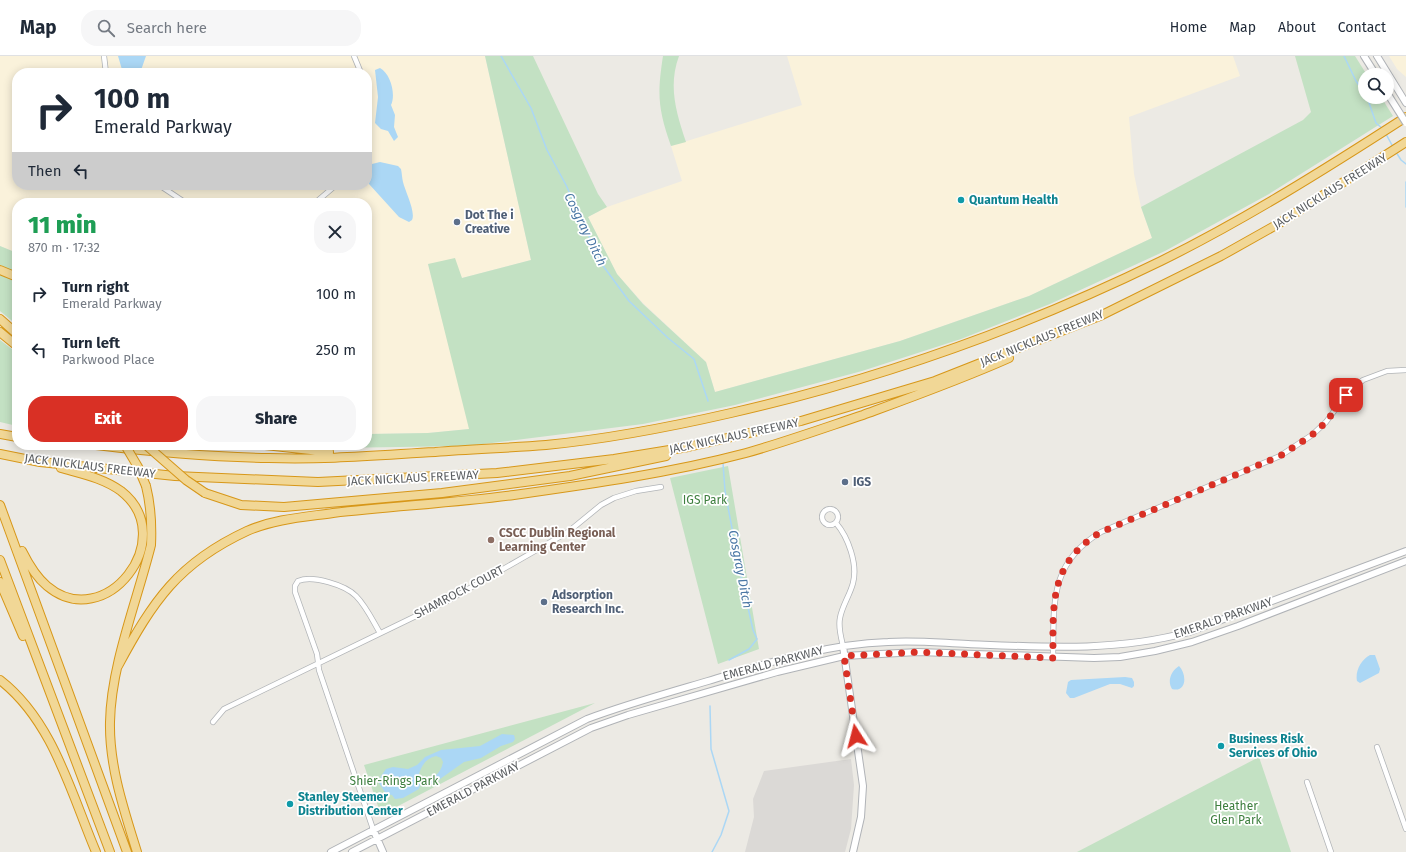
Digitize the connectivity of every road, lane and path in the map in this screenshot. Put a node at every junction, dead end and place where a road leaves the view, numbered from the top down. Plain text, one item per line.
1 (104, 56) edge
2 (354, 56) edge
3 (1364, 56) edge
4 (1377, 56) edge
5 (105, 68) edge
6 (359, 68) edge
7 (1372, 68) edge
8 (1406, 103) edge
9 (1394, 104) edge
10 (1406, 117) edge
11 (1406, 123) edge
12 (1405, 143) edge
13 (167, 190) edge
14 (330, 190) edge
15 (179, 198) edge
16 (321, 198) edge
17 (0, 270) edge
18 (12, 275) edge
19 (1102, 315) junction
20 (0, 319) edge
21 (12, 330) edge
22 (0, 332) edge
23 (12, 342) edge
24 (1406, 370) edge
25 (0, 434) edge
26 (12, 435) edge
27 (734, 437) junction
28 (128, 450) edge
29 (152, 450) edge
30 (163, 450) edge
31 (306, 450) edge
32 (0, 454) edge
33 (384, 455) junction
34 (40, 462) junction
35 (661, 488) dead end
36 (0, 505) edge
37 (836, 523) dead end
38 (9, 528) junction
39 (1406, 551) edge
40 (0, 560) edge
41 (1406, 561) edge
42 (0, 582) edge
43 (380, 633) junction
44 (842, 646) junction
45 (1053, 648) junction
46 (844, 656) junction
47 (1053, 658) junction
48 (318, 663) junction
49 (118, 666) junction
50 (0, 680) edge
51 (212, 722) dead end
52 (67, 737) junction
53 (1377, 747) dead end
54 (1307, 782) dead end
55 (373, 829) junction
56 (1406, 829) edge
57 (378, 839) junction
58 (96, 852) edge
59 (110, 852) edge
60 (127, 852) edge
61 (137, 852) edge
62 (331, 852) edge
63 (352, 852) edge
64 (383, 852) edge
65 (853, 852) edge
66 (1331, 852) edge

1 - 5 street
2 - 6 street
3 - 7 main road
4 - 8 main road
9 - 11 main road, bridge
10 - 33 highway, JACK NICKLAUS FREEWAY
12 - 19 highway, JACK NICKLAUS FREEWAY
13 - 15 street
14 - 16 street
17 - 18 highway
19 - 27 highway, JACK NICKLAUS FREEWAY
19 - 49 highway
20 - 21 highway
22 - 23 highway
24 - 45 street
25 - 26 highway, JACK NICKLAUS FREEWAY
27 - 29 highway, bridge
27 - 34 highway, JACK NICKLAUS FREEWAY
28 - 49 highway, bridge
30 - 33 highway, JACK NICKLAUS FREEWAY
31 - 33 highway
32 - 34 highway, JACK NICKLAUS FREEWAY
34 - 38 highway
35 - 43 street, SHAMROCK COURT
36 - 38 highway
37 - 44 street
38 - 60 highway
39 - 45 main road, EMERALD PARKWAY
40 - 52 highway
41 - 47 main road, EMERALD PARKWAY
42 - 52 highway
43 - 48 street, SHAMROCK COURT
43 - 48 street
44 - 45 main road, EMERALD PARKWAY
44 - 46 main road
44 - 55 main road, EMERALD PARKWAY
45 - 47 street
46 - 47 main road, EMERALD PARKWAY
46 - 57 main road, EMERALD PARKWAY
46 - 65 main road
48 - 51 street, SHAMROCK COURT
48 - 55 street
49 - 61 highway
50 - 58 highway
52 - 59 highway
53 - 56 street
54 - 66 street
55 - 57 main road
55 - 62 main road, EMERALD PARKWAY
57 - 63 main road, EMERALD PARKWAY
57 - 64 main road

